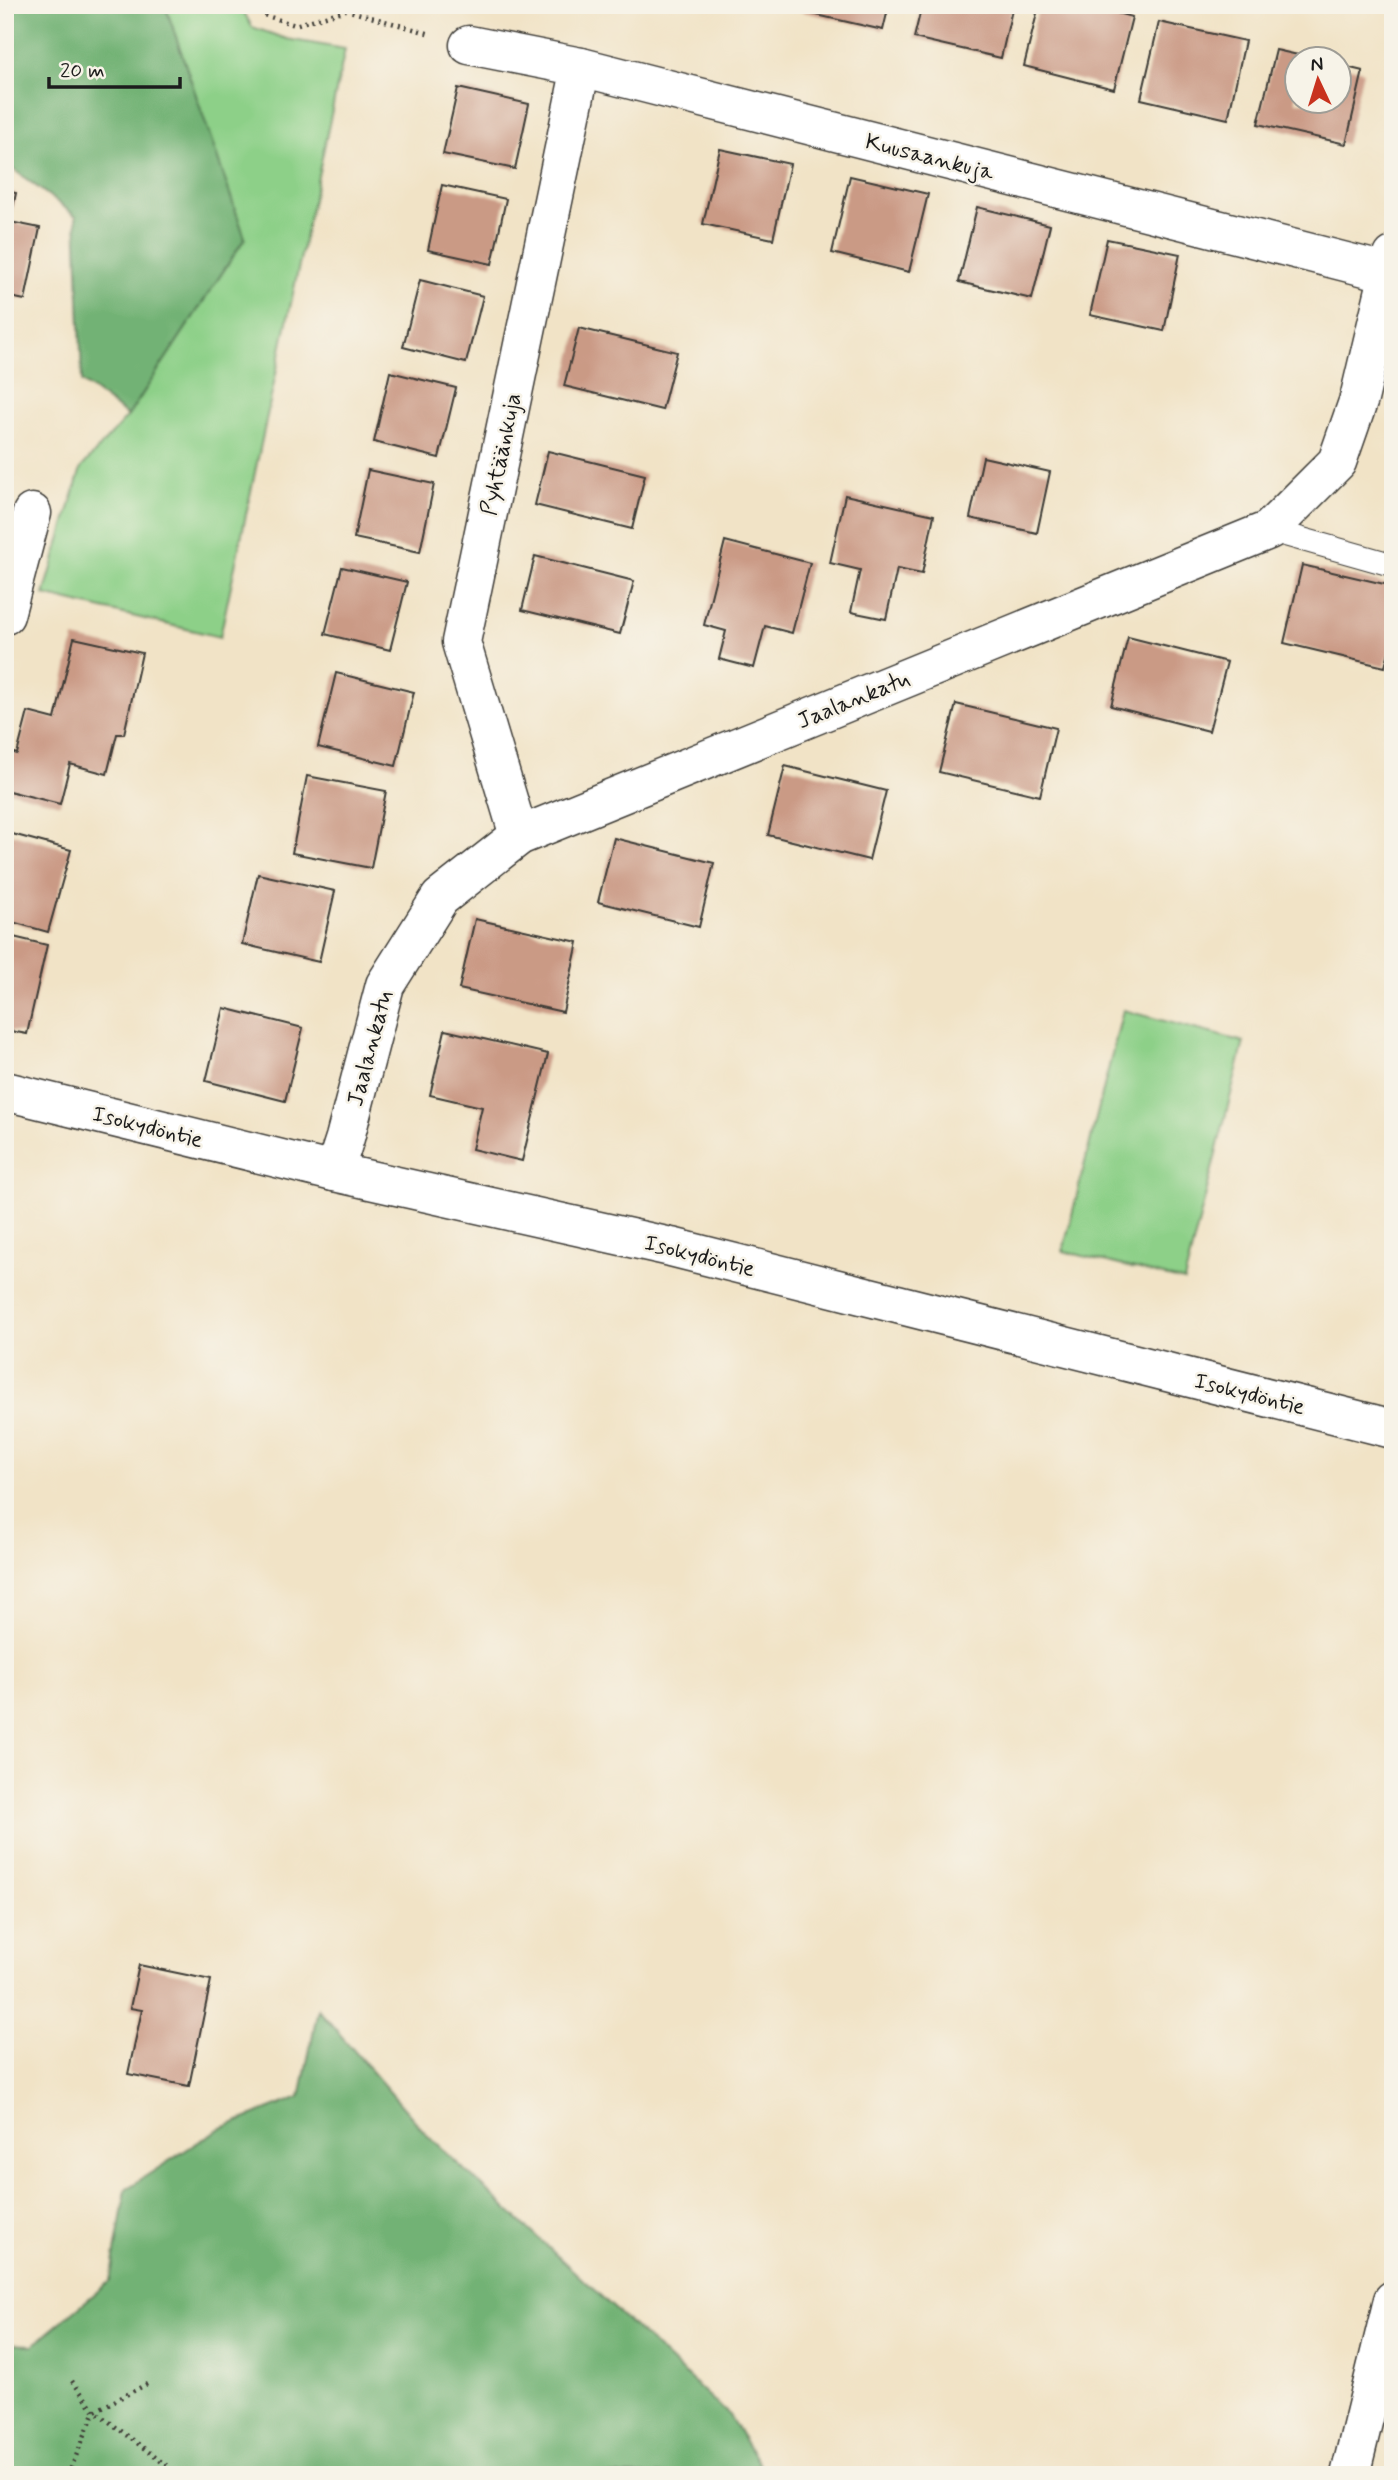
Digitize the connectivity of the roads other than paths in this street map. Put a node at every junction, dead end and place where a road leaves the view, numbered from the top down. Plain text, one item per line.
1 (469, 45) road end
2 (581, 67) junction
3 (1391, 264) edge
4 (32, 513) dead end
5 (1269, 530) junction
6 (1393, 565) edge
7 (5, 615) edge
8 (519, 836) junction
9 (5, 1091) edge
10 (334, 1172) junction
11 (1393, 1429) edge
12 (1393, 2300) edge
13 (1350, 2475) edge

1 - 2 street, Kuusaankuja
2 - 3 street, Kuusaankuja
2 - 8 street, Pyhtäänkuja
3 - 5 street, Jaalankatu
4 - 7 street
5 - 6 lane
5 - 8 street, Jaalankatu
8 - 10 street, Jaalankatu
9 - 10 street, Isokydöntie
10 - 11 street, Isokydöntie
12 - 13 street

